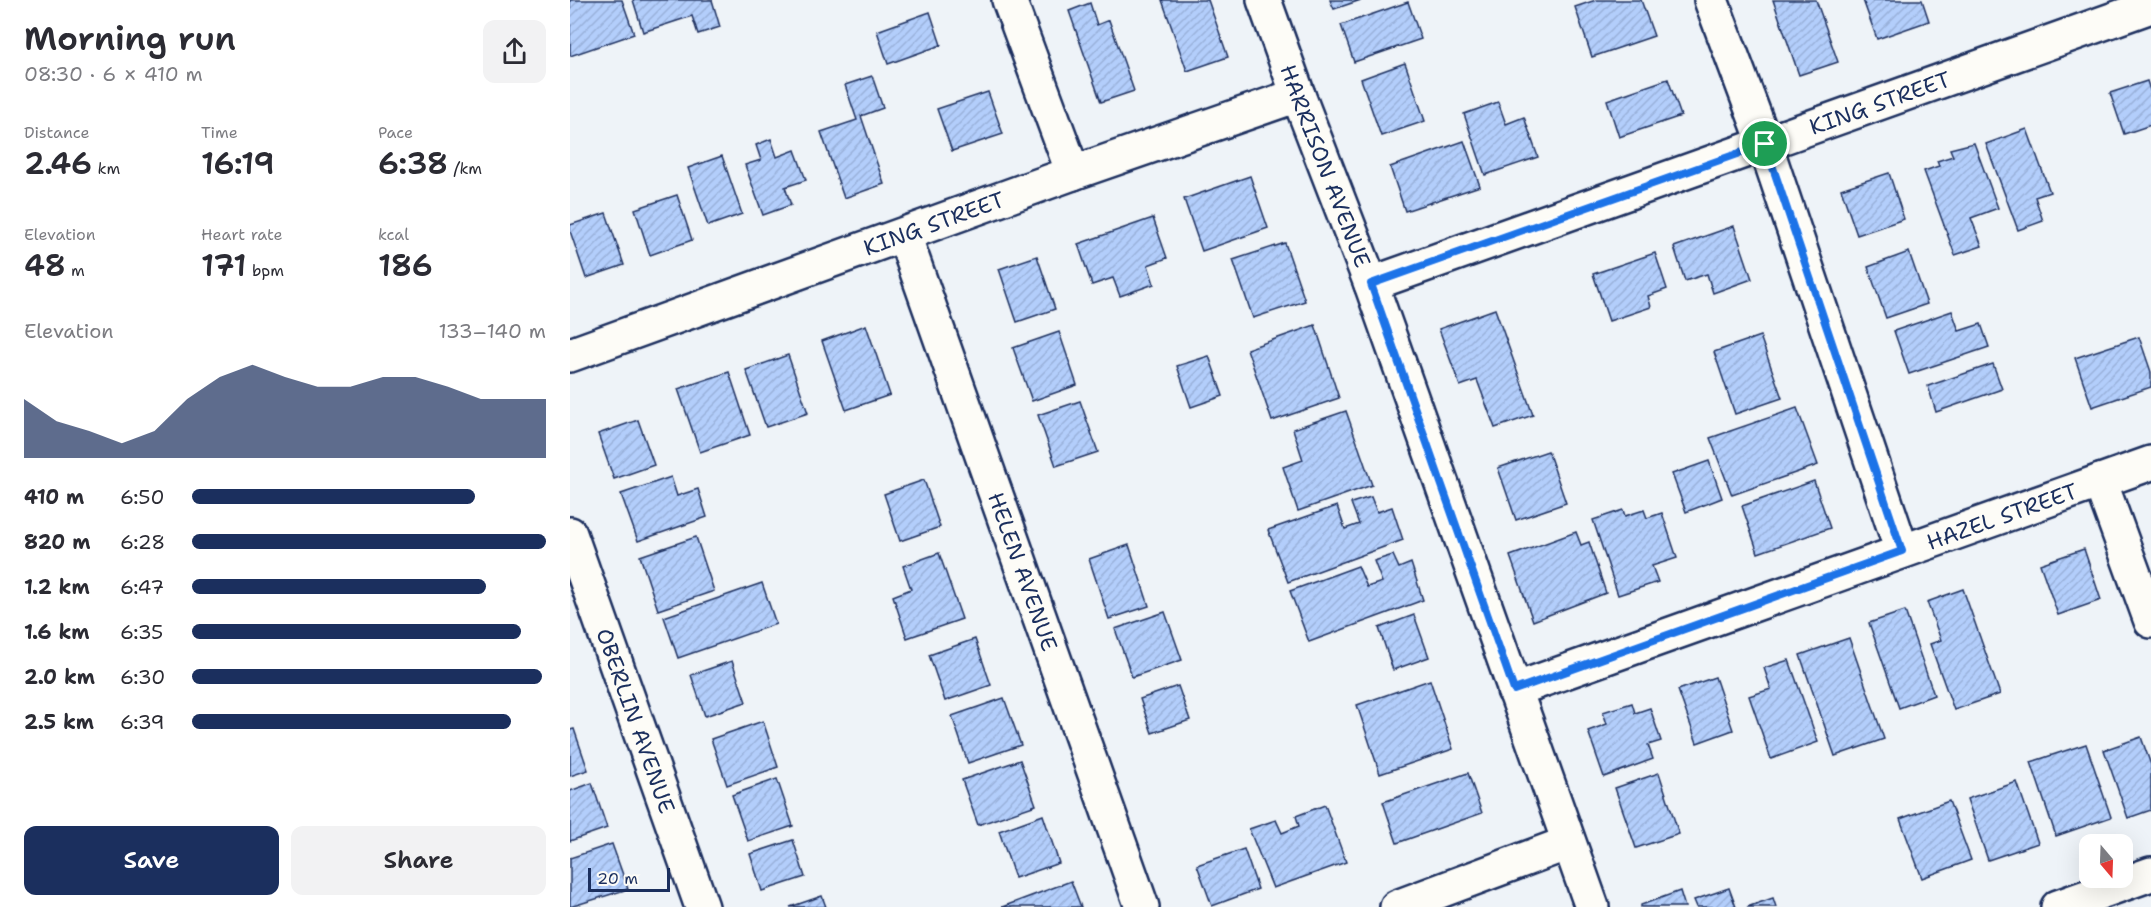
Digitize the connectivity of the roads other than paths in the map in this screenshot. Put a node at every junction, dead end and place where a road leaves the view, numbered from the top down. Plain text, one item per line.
1 (1009, 0) edge
2 (1264, 0) edge
3 (1712, 0) edge
4 (2151, 6) edge
5 (1298, 95) junction
6 (1765, 144) junction
7 (1073, 173) junction
8 (904, 235) junction
9 (1371, 284) junction
10 (570, 355) edge
11 (2151, 463) edge
12 (2100, 482) junction
13 (570, 534) edge
14 (1902, 551) junction
15 (2151, 621) edge
16 (1514, 690) junction
17 (1568, 843) junction
18 (2151, 874) edge
19 (702, 907) edge
20 (1142, 907) edge
21 (1397, 907) edge
22 (1592, 907) edge
23 (2058, 907) edge

1 - 7 street
2 - 5 street, HARRISON AVENUE
3 - 6 street
4 - 6 street, KING STREET
5 - 7 street, KING STREET
5 - 9 street, HARRISON AVENUE
6 - 9 street, KING STREET
6 - 14 street
7 - 8 street, KING STREET
8 - 10 street, KING STREET
8 - 20 street, HELEN AVENUE
9 - 16 street, HARRISON AVENUE
11 - 12 street, HAZEL STREET
12 - 14 street, HAZEL STREET
12 - 15 street
13 - 19 street, OBERLIN AVENUE
14 - 16 street, HAZEL STREET
16 - 17 street, HARRISON AVENUE
17 - 21 street
17 - 22 street, HARRISON AVENUE
18 - 23 street

